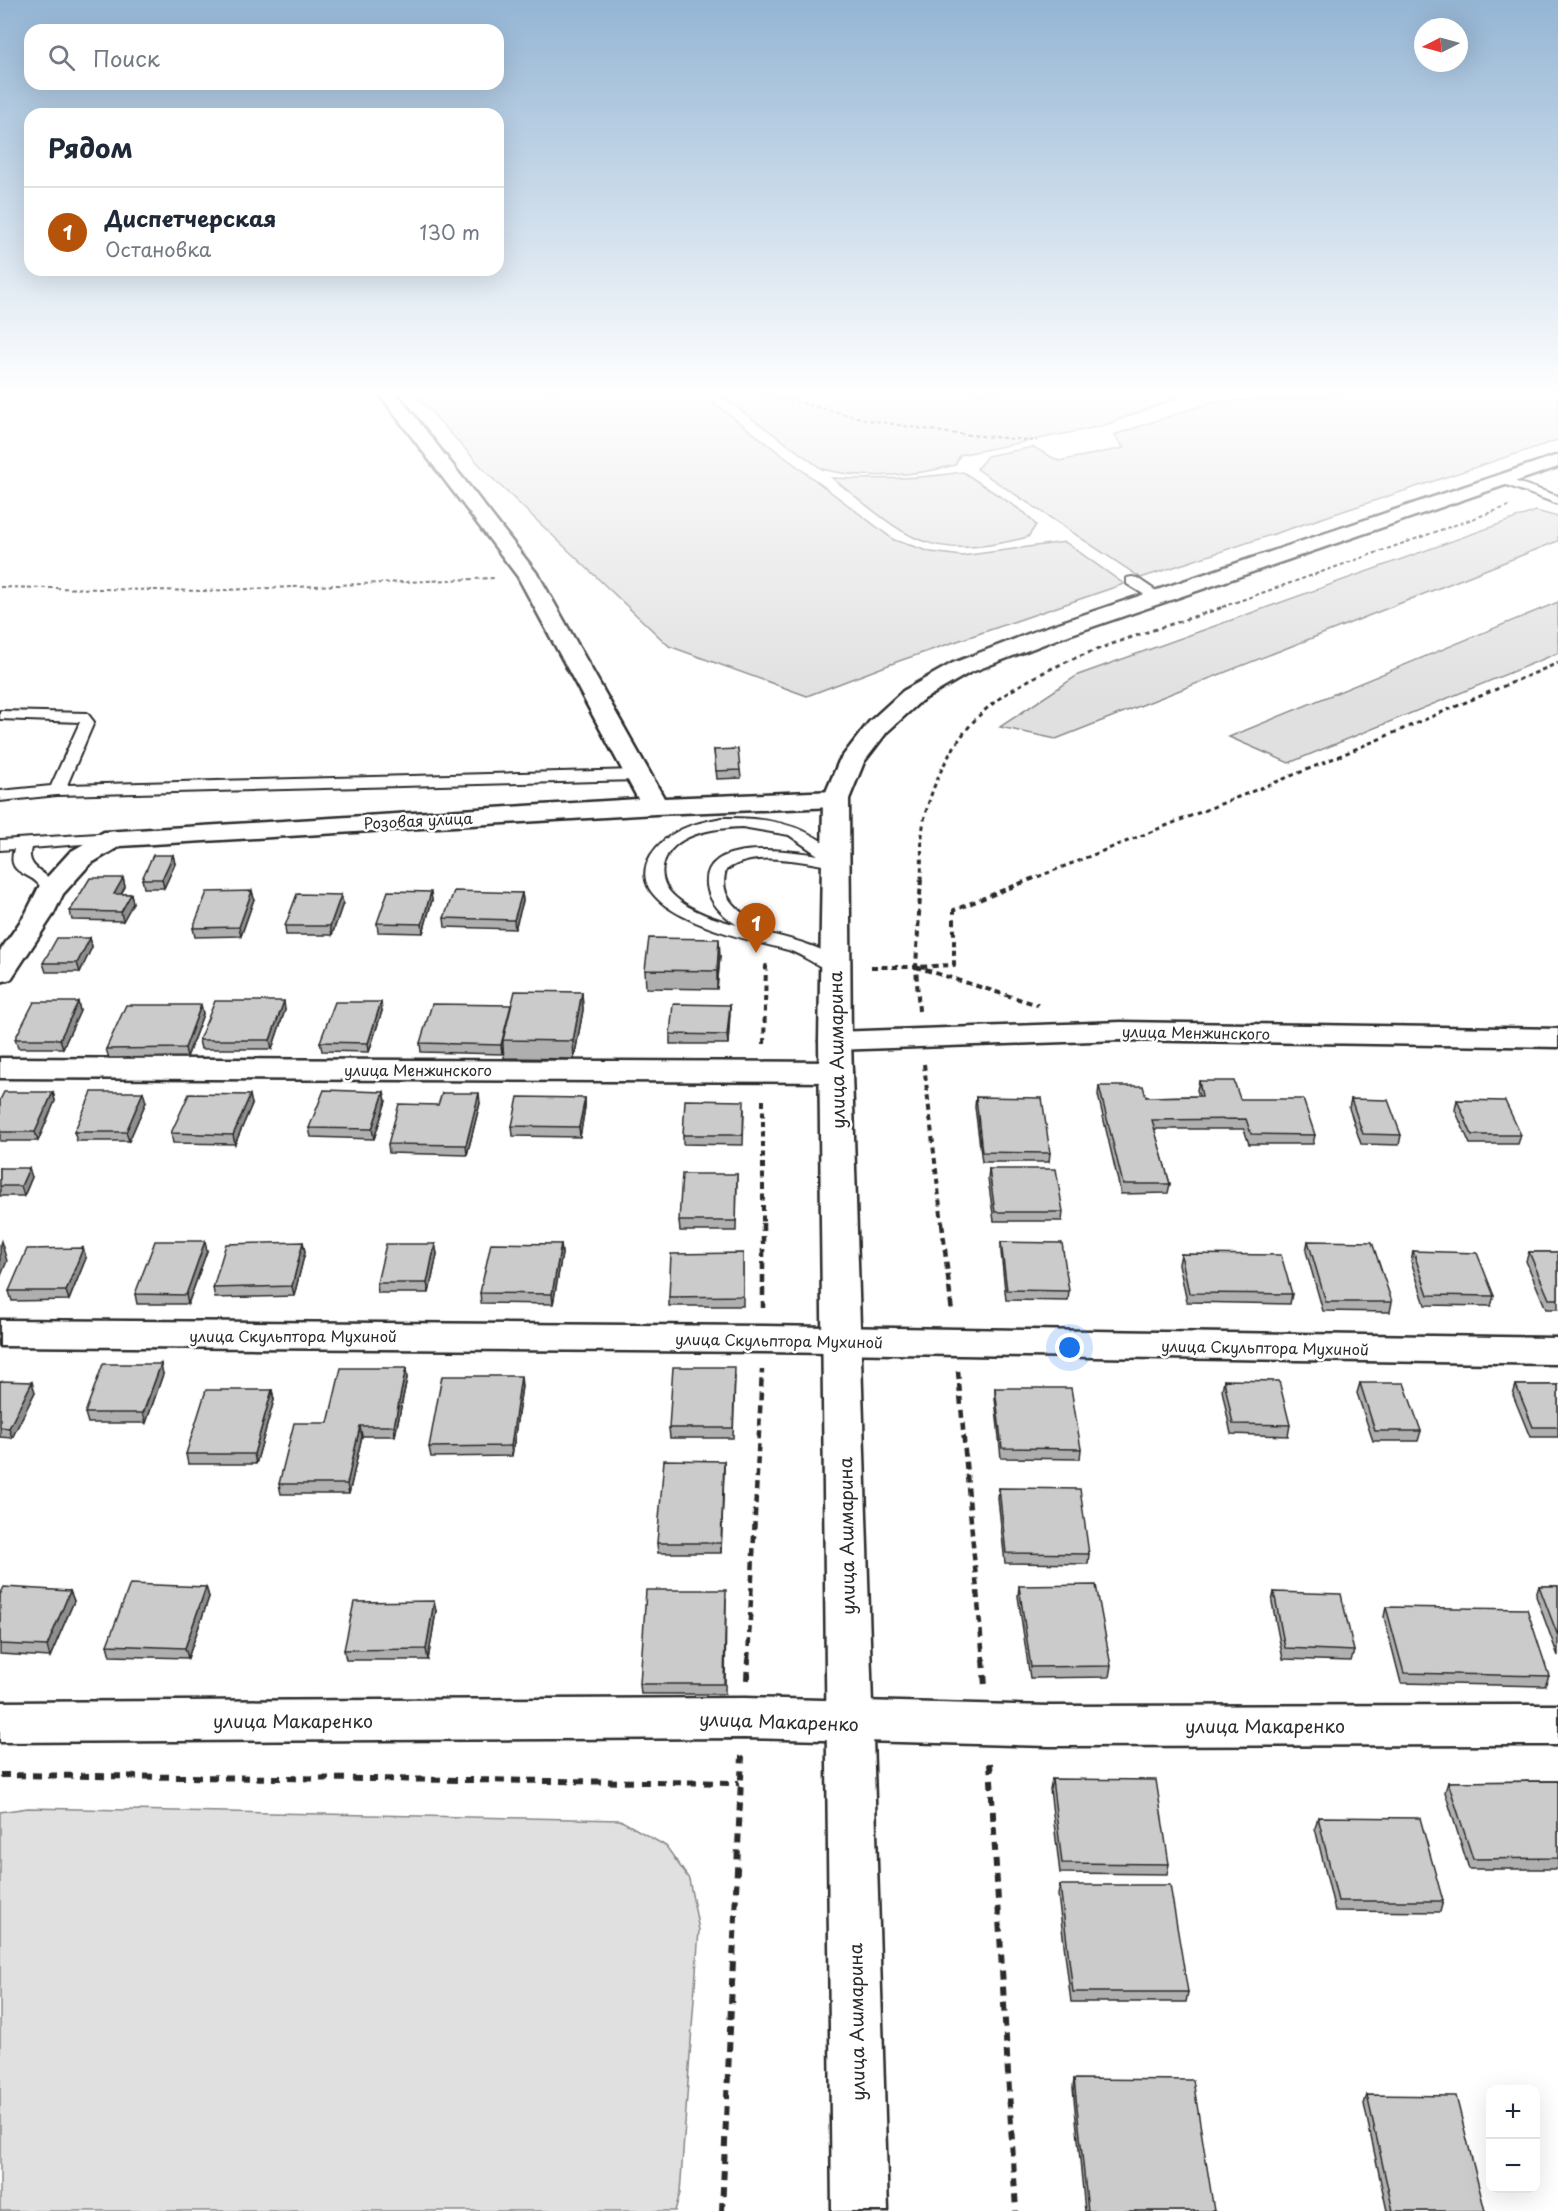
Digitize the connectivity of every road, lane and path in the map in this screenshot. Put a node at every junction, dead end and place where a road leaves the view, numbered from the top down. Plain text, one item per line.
1 (465, 494) edge
2 (1460, 494) edge
3 (1542, 495) joint
4 (1558, 500) edge
5 (503, 577) dead end
6 (1132, 581) dead end
7 (0, 587) edge
8 (1158, 597) junction
9 (1558, 663) edge
10 (0, 703) edge
11 (0, 715) edge
12 (82, 716) junction
13 (638, 775) junction
14 (57, 790) junction
15 (0, 796) edge
16 (836, 799) junction
17 (655, 806) junction
18 (114, 838) junction
19 (24, 843) junction
20 (0, 845) edge
21 (835, 862) junction
22 (50, 891) junction
23 (767, 938) junction
24 (766, 966) dead end
25 (835, 966) junction
26 (871, 967) dead end
27 (916, 967) junction
28 (0, 972) edge
29 (1041, 1006) dead end
30 (921, 1038) junction
31 (1558, 1038) edge
32 (835, 1056) junction
33 (0, 1068) edge
34 (763, 1071) junction
35 (0, 1333) edge
36 (764, 1339) junction
37 (842, 1341) junction
38 (955, 1342) junction
39 (1558, 1351) edge
40 (745, 1718) junction
41 (0, 1722) edge
42 (850, 1723) junction
43 (988, 1724) junction
44 (1558, 1725) edge
45 (0, 1775) edge
46 (739, 1783) junction
47 (722, 2211) edge
48 (860, 2211) edge
49 (1016, 2211) edge

1 - 13 street
2 - 8 street
3 - 4 lane
3 - 27 path
5 - 7 path
6 - 8 lane
8 - 16 street
9 - 27 path
10 - 12 lane
11 - 12 lane
12 - 14 lane
13 - 14 lane
13 - 17 street
14 - 15 lane
16 - 17 street, Розовая улица
16 - 21 street, улица Ашмарина
17 - 18 street, Розовая улица
18 - 19 lane, Розовая улица
18 - 22 street
19 - 20 lane, Розовая улица
19 - 22 lane
21 - 23 lane
21 - 23 lane
21 - 25 street, улица Ашмарина
22 - 28 street
23 - 25 lane
24 - 34 path
25 - 32 street, улица Ашмарина
26 - 27 path
27 - 29 path
27 - 30 path
30 - 31 street, улица Менжинского
30 - 32 street, улица Менжинского
30 - 38 path
32 - 34 street, улица Менжинского
32 - 37 street, улица Ашмарина
33 - 34 street, улица Менжинского
34 - 36 path
35 - 36 street, улица Скульптора Мухиной
36 - 37 street, улица Скульптора Мухиной
36 - 40 path
37 - 38 street, улица Скульптора Мухиной
37 - 42 street, улица Ашмарина
38 - 39 street, улица Скульптора Мухиной
38 - 43 path
40 - 41 street, улица Макаренко
40 - 42 street, улица Макаренко
40 - 46 path
42 - 43 street, улица Макаренко
42 - 48 street, улица Ашмарина
43 - 44 street, улица Макаренко
43 - 49 path
45 - 46 path
46 - 47 path

